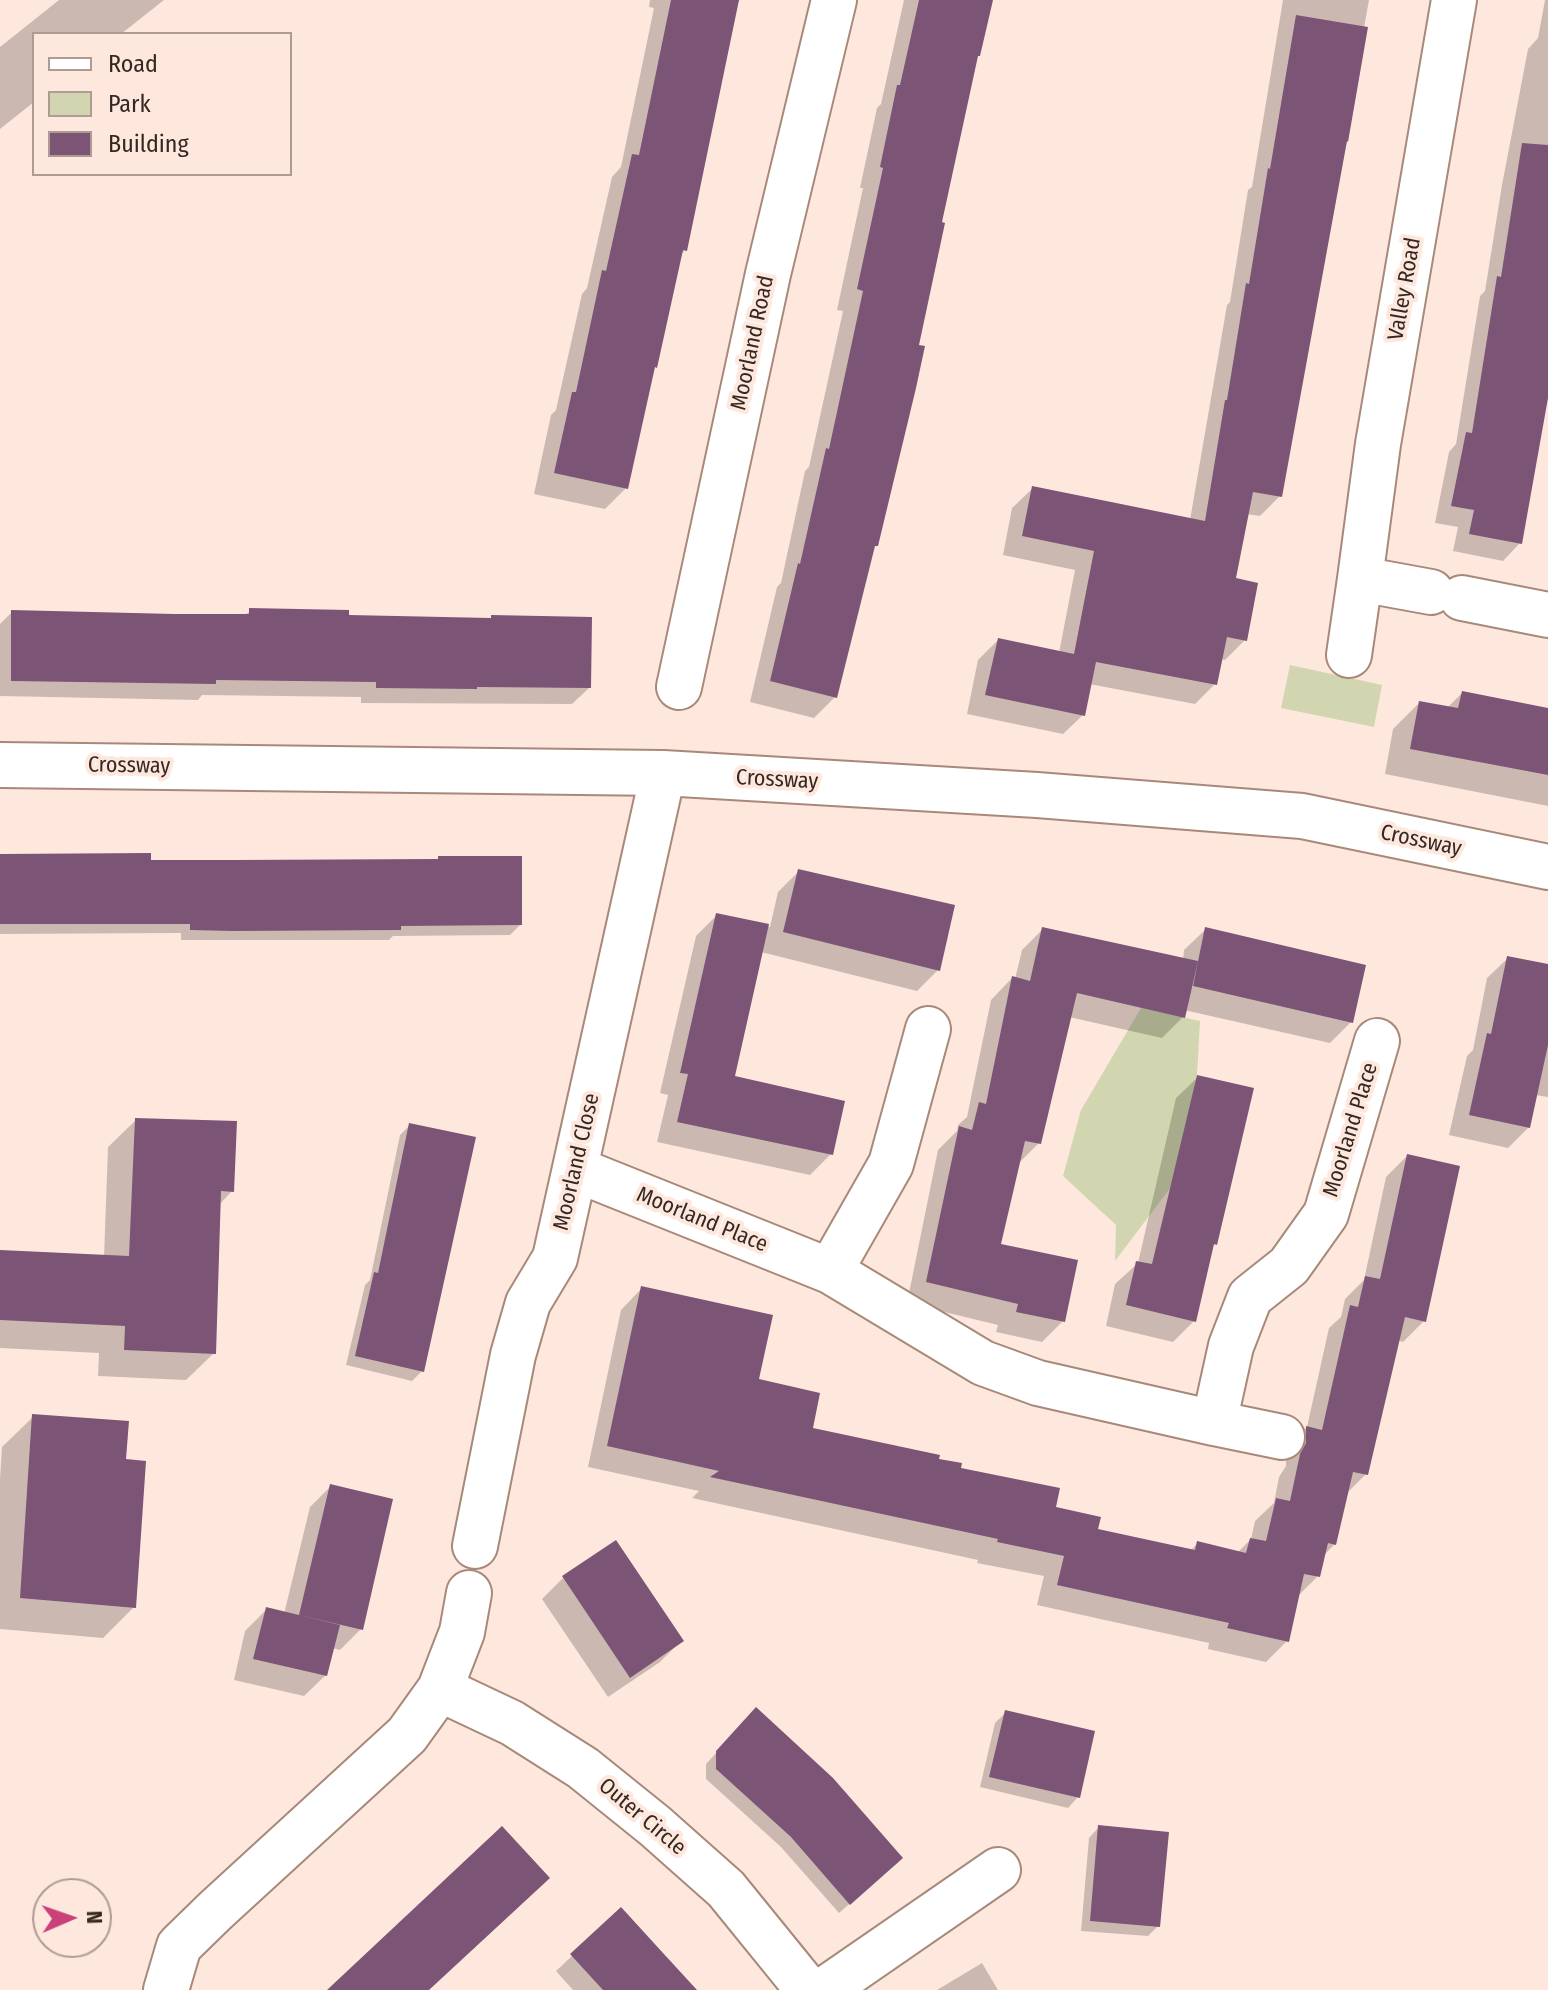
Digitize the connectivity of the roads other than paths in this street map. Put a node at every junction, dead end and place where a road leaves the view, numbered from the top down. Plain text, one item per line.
1 (834, 0) edge
2 (1454, 0) edge
3 (1360, 579) junction
4 (1548, 615) edge
5 (1349, 655) dead end
6 (679, 687) dead end
7 (0, 765) edge
8 (663, 773) junction
9 (1548, 867) edge
10 (928, 1029) dead end
11 (1377, 1041) dead end
12 (575, 1169) junction
13 (830, 1271) junction
14 (1214, 1423) junction
15 (1282, 1437) dead end
16 (475, 1546) dead end
17 (469, 1593) dead end
18 (440, 1689) junction
19 (998, 1870) dead end
20 (166, 1990) edge
21 (808, 1990) edge
22 (824, 1990) edge

1 - 6 street, Moorland Road
2 - 3 street, Valley Road
3 - 4 street
3 - 5 street, Valley Road
7 - 8 street, Crossway
8 - 9 street, Crossway
8 - 12 street, Moorland Close
10 - 13 street
11 - 14 street, Moorland Place
12 - 13 street, Moorland Place
12 - 16 street, Moorland Close
13 - 14 street, Moorland Place
14 - 15 street, Moorland Place
17 - 18 street
18 - 20 street
18 - 21 street, Outer Circle
19 - 22 street

